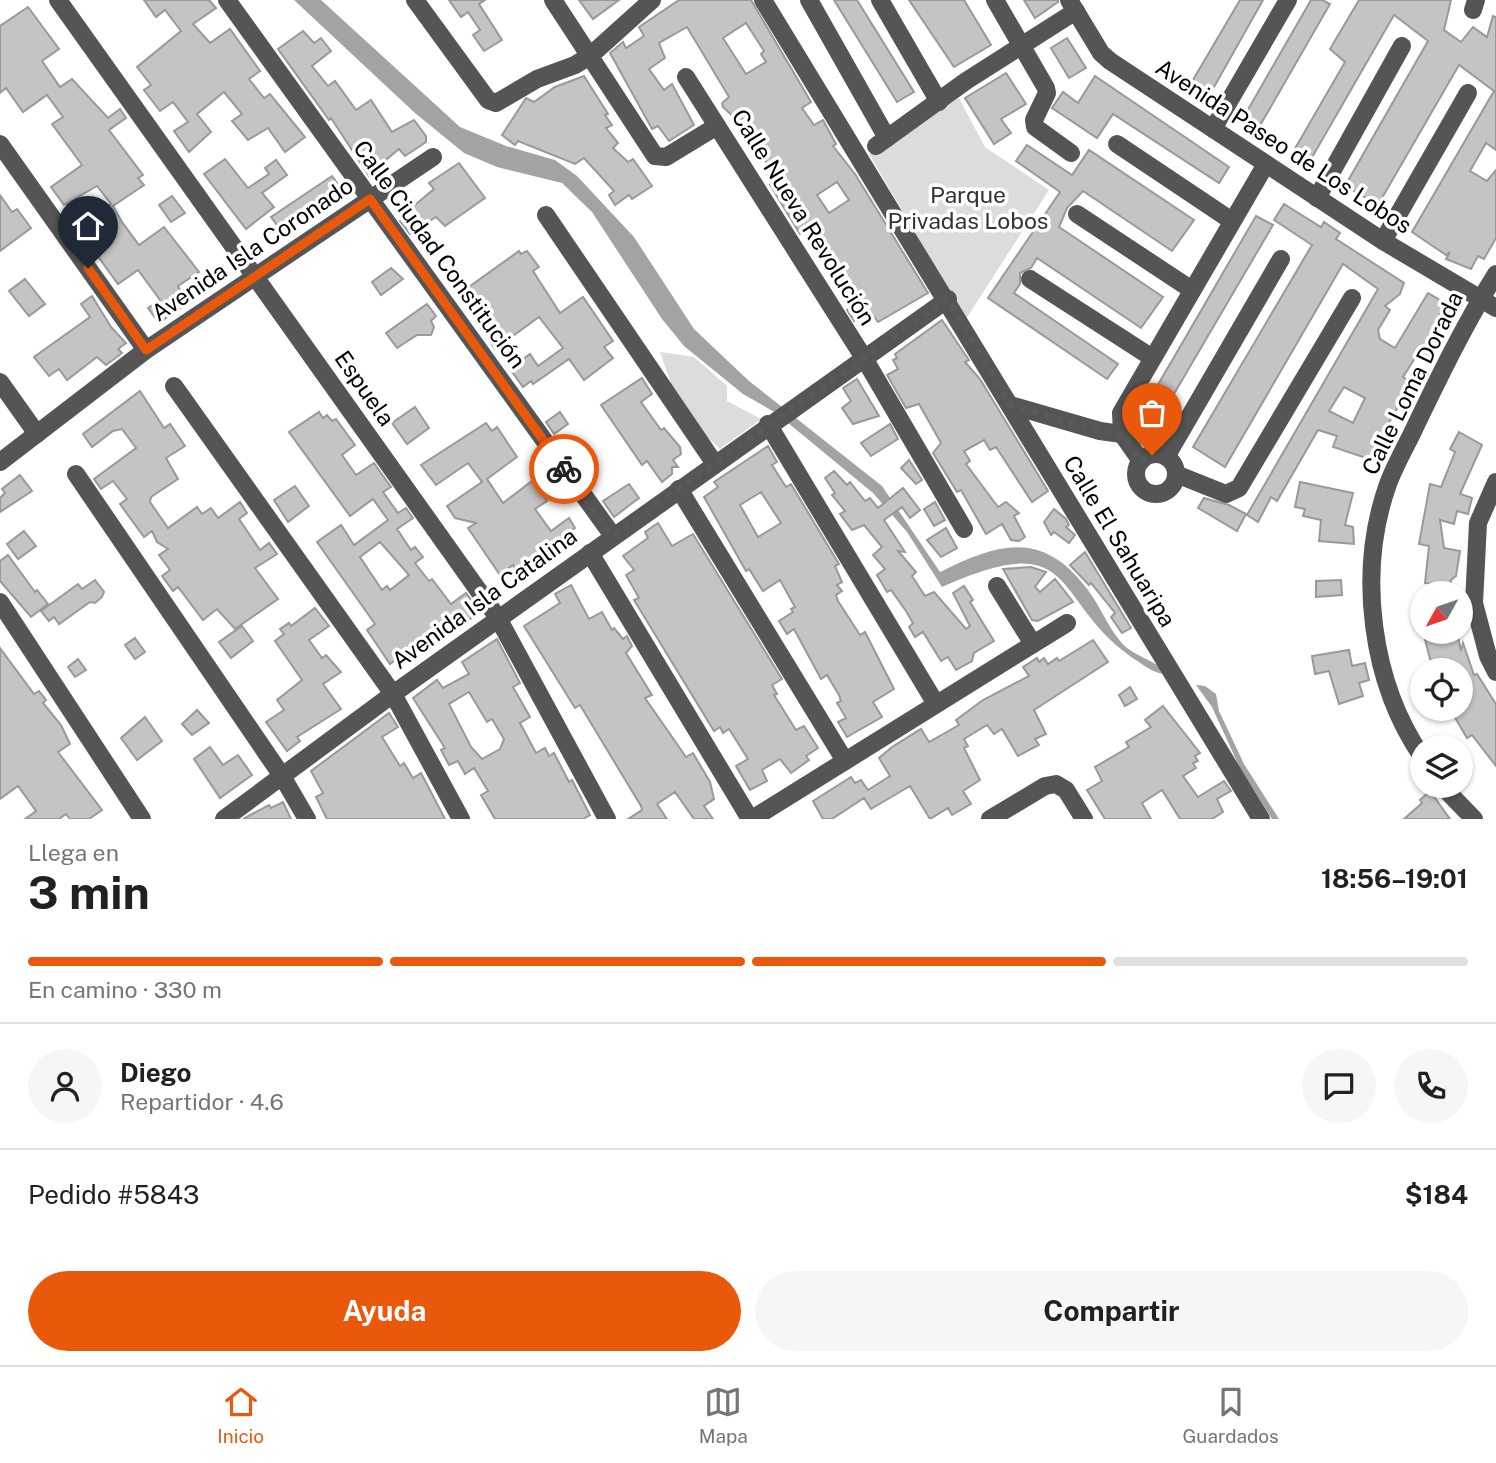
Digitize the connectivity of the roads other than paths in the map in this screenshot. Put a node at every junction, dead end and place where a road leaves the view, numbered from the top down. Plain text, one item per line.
1 (58, 0) edge
2 (227, 0) edge
3 (415, 0) edge
4 (553, 0) edge
5 (652, 0) edge
6 (763, 0) edge
7 (809, 0) edge
8 (880, 0) edge
9 (995, 0) edge
10 (1288, 0) edge
11 (1073, 6) edge
12 (1023, 46) junction
13 (1402, 46) dead end
14 (591, 55) junction
15 (686, 76) dead end
16 (1468, 93) dead end
17 (939, 102) junction
18 (717, 125) junction
19 (1213, 129) junction
20 (0, 144) edge
21 (1117, 144) dead end
22 (1071, 153) dead end
23 (433, 157) dead end
24 (1266, 164) junction
25 (1317, 198) junction
26 (370, 199) junction
27 (1077, 214) dead end
28 (546, 215) dead end
29 (1233, 221) junction
30 (1383, 241) junction
31 (1281, 259) dead end
32 (1496, 274) edge
33 (255, 276) junction
34 (1030, 279) dead end
35 (1192, 290) junction
36 (1352, 298) dead end
37 (948, 299) junction
38 (1480, 299) junction
39 (1496, 308) edge
40 (146, 350) junction
41 (1151, 357) junction
42 (864, 358) junction
43 (0, 382) edge
44 (174, 386) dead end
45 (1010, 405) junction
46 (771, 422) junction
47 (37, 434) junction
48 (1122, 434) junction
49 (1166, 457) junction
50 (0, 461) edge
51 (1141, 461) junction
52 (715, 464) junction
53 (76, 474) dead end
54 (1176, 474) junction
55 (1496, 482) edge
56 (679, 489) junction
57 (964, 529) dead end
58 (612, 536) junction
59 (590, 553) junction
60 (997, 586) dead end
61 (0, 602) edge
62 (498, 618) junction
63 (1067, 623) dead end
64 (1033, 644) junction
65 (1496, 672) edge
66 (393, 694) junction
67 (936, 704) junction
68 (1410, 735) edge
69 (845, 761) junction
70 (282, 776) junction
71 (1454, 798) edge
72 (1253, 816) edge
73 (142, 819) edge
74 (224, 819) edge
75 (307, 819) edge
76 (461, 819) edge
77 (607, 819) edge
78 (750, 819) edge
79 (990, 819) edge
80 (1084, 819) edge
81 (1474, 819) edge

1 - 33 street, Espuela
2 - 26 street, Calle Ciudad Constitución
3 - 14 street
4 - 14 street
5 - 14 street
6 - 37 street, Calle El Sahuaripa
7 - 17 street
8 - 17 street
9 - 12 street
10 - 19 street
11 - 12 street
11 - 19 street, Avenida Paseo de Los Lobos
12 - 17 street
12 - 22 street
13 - 25 street
14 - 18 street
15 - 18 street, Calle Nueva Revolución
16 - 30 street
18 - 42 street, Calle Nueva Revolución
19 - 24 street, Avenida Paseo de Los Lobos
20 - 40 street
21 - 29 street
23 - 26 street, Avenida Isla Coronado
24 - 25 street, Avenida Paseo de Los Lobos
24 - 29 street
25 - 30 street, Avenida Paseo de Los Lobos
26 - 33 street, Avenida Isla Coronado
26 - 58 street, Calle Ciudad Constitución
27 - 35 street
28 - 52 street
29 - 35 street
30 - 38 street, Avenida Paseo de Los Lobos
31 - 49 street
32 - 38 street, Calle Loma Dorada
33 - 40 street, Avenida Isla Coronado
33 - 62 street, Espuela
34 - 41 street
35 - 41 street
36 - 54 street
37 - 42 street, Avenida Isla Catalina
37 - 45 street, Calle El Sahuaripa
38 - 39 street, Avenida Paseo de Los Lobos
38 - 68 street, Calle Loma Dorada
40 - 47 street, Avenida Isla Coronado
41 - 48 street
42 - 46 street, Avenida Isla Catalina
42 - 57 street, Calle Nueva Revolución
43 - 47 street
44 - 66 street
45 - 48 street
45 - 72 street, Calle El Sahuaripa
46 - 52 street, Avenida Isla Catalina
46 - 67 street
47 - 50 street, Avenida Isla Coronado
48 - 51 street
49 - 51 street
49 - 54 street
51 - 54 street
52 - 56 street, Avenida Isla Catalina
53 - 70 street
55 - 65 street
56 - 58 street, Avenida Isla Catalina
56 - 69 street
58 - 59 street, Avenida Isla Catalina
59 - 62 street, Avenida Isla Catalina
59 - 78 street
60 - 64 street
61 - 73 street
62 - 66 street, Avenida Isla Catalina
62 - 77 street, Espuela
63 - 64 street
64 - 67 street
66 - 70 street, Avenida Isla Catalina
66 - 76 street
67 - 69 street
69 - 78 street
70 - 74 street, Avenida Isla Catalina
70 - 75 street
71 - 81 street
79 - 80 street

